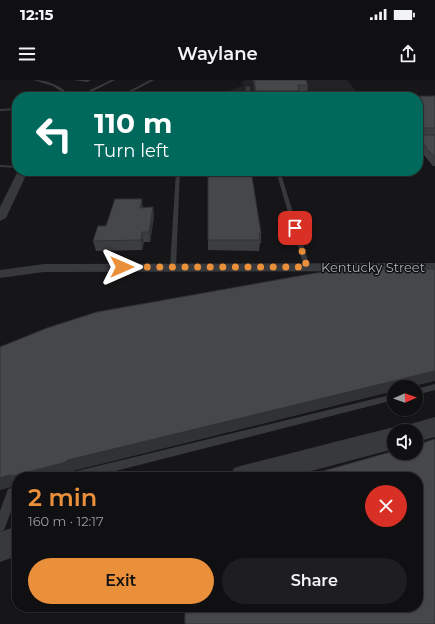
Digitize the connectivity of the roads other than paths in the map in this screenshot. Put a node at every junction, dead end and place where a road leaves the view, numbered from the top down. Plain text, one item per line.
1 (35, 80) edge
2 (113, 80) edge
3 (152, 80) edge
4 (248, 87) dead end
5 (64, 92) edge
6 (88, 92) edge
7 (129, 92) edge
8 (248, 92) edge
9 (12, 109) edge
10 (0, 110) edge
11 (0, 166) edge
12 (12, 167) edge
13 (21, 176) edge
14 (178, 176) edge
15 (280, 176) edge
16 (0, 218) edge
17 (173, 267) junction
18 (307, 267) junction
19 (435, 267) edge
20 (0, 274) edge
21 (435, 387) edge
22 (423, 390) edge
23 (387, 399) edge
24 (435, 427) edge
25 (423, 430) edge
26 (387, 440) edge
27 (94, 472) edge
28 (263, 472) edge
29 (12, 492) edge
30 (0, 526) edge
31 (12, 543) edge
32 (0, 547) edge

1 - 5 lane
2 - 6 lane
3 - 7 lane
4 - 8 lane
9 - 10 lane
11 - 12 lane
13 - 16 street
14 - 17 lane
15 - 18 lane
17 - 18 street, Kentucky Street
17 - 20 street, Kentucky Street
18 - 19 street, Kentucky Street
21 - 22 lane
23 - 27 lane
24 - 25 street
26 - 28 street
29 - 30 lane
31 - 32 street

